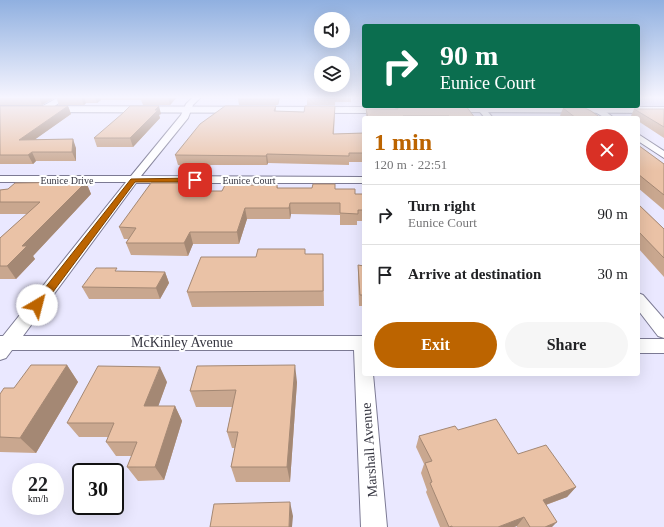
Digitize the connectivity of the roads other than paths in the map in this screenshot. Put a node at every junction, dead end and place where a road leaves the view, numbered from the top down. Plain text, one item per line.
1 (180, 122) edge
2 (640, 139) edge
3 (664, 155) edge
4 (0, 179) edge
5 (133, 180) junction
6 (362, 180) edge
7 (640, 302) edge
8 (664, 331) edge
9 (362, 343) edge
10 (3, 346) edge
11 (640, 346) edge
12 (664, 346) edge
13 (364, 376) edge
14 (374, 527) edge

1 - 5 street
2 - 3 street
4 - 5 street, Eunice Drive
5 - 6 street, Eunice Court
5 - 10 street
7 - 8 street
9 - 10 street, McKinley Avenue
11 - 12 street
13 - 14 street, Marshall Avenue

